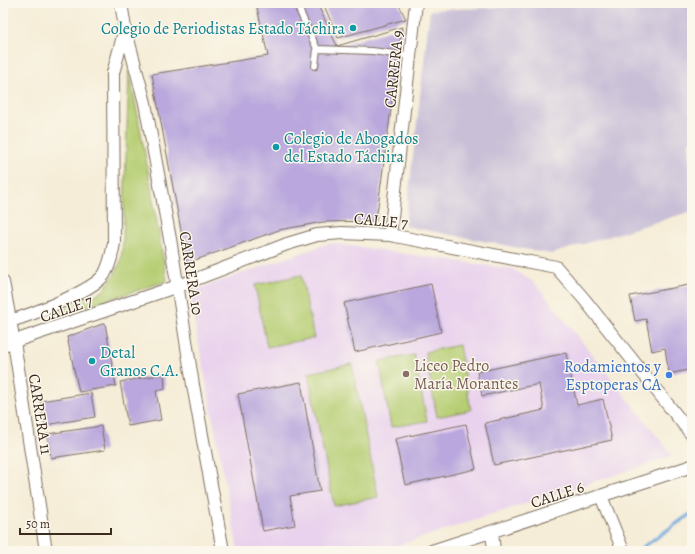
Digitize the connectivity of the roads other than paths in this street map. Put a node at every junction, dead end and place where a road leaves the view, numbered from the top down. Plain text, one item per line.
1 (121, 3) edge
2 (296, 3) edge
3 (416, 3) edge
4 (125, 28) junction
5 (317, 49) junction
6 (410, 56) junction
7 (314, 66) dead end
8 (390, 235) junction
9 (3, 282) edge
10 (178, 286) junction
11 (10, 321) junction
12 (8, 344) edge
13 (692, 435) edge
14 (692, 466) edge
15 (602, 496) junction
16 (492, 532) junction
17 (622, 548) dead end
18 (46, 551) edge
19 (223, 551) edge
20 (432, 551) edge
21 (494, 551) edge

1 - 4 street, CARRERA 10
2 - 5 lane
3 - 6 street, CARRERA 9
4 - 10 street, CARRERA 10
4 - 11 street
5 - 6 lane
5 - 7 lane
6 - 8 street, CARRERA 9
8 - 10 street, CALLE 7
8 - 13 street, CALLE 7
9 - 11 street, CARRERA 11
10 - 12 street, CALLE 7
10 - 19 street, CARRERA 10
11 - 12 street, CARRERA 11
12 - 18 street, CARRERA 11
14 - 15 street, CALLE 6
15 - 16 street, CALLE 6
15 - 17 street
16 - 20 street, CALLE 6
16 - 21 street

